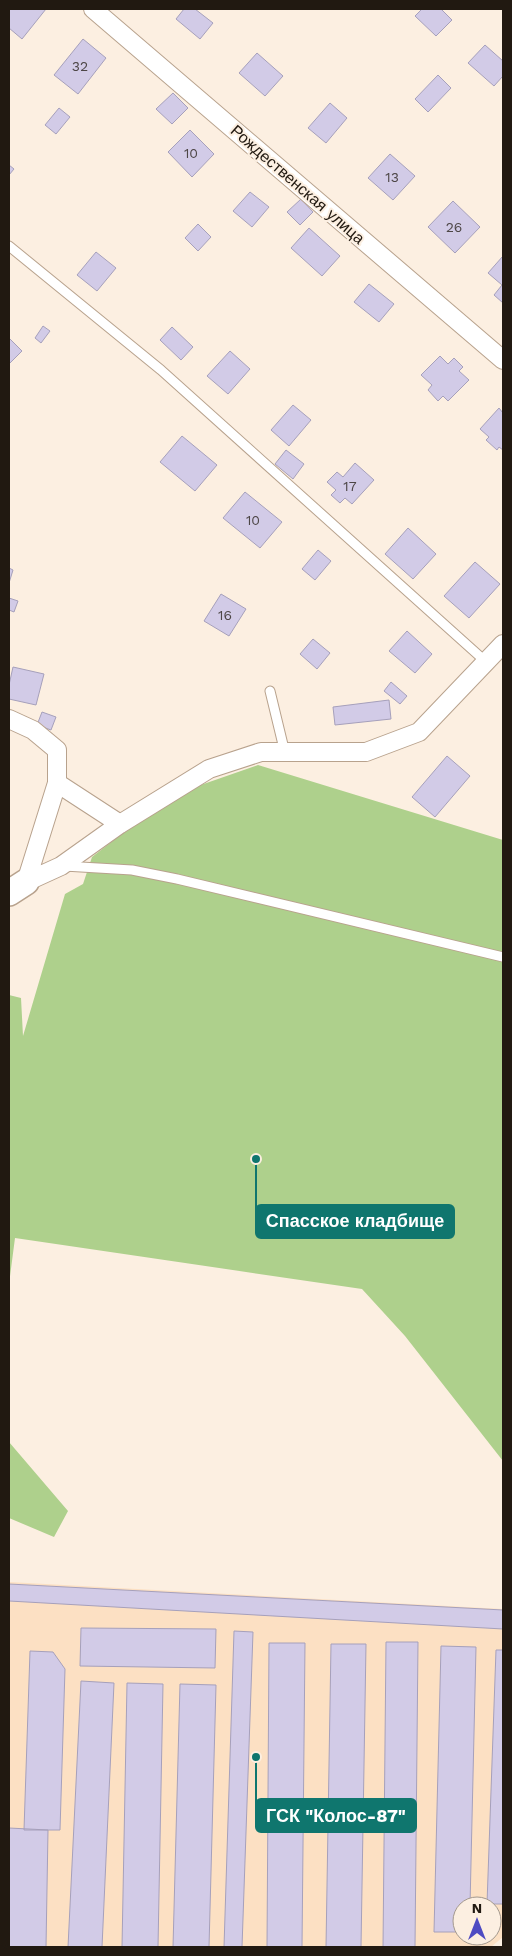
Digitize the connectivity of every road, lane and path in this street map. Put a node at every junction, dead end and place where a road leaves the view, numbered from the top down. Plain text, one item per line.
1 (93, 9) edge
2 (9, 246) edge
3 (503, 360) edge
4 (503, 644) edge
5 (485, 661) junction
6 (270, 691) dead end
7 (9, 719) edge
8 (286, 753) junction
9 (57, 783) junction
10 (120, 824) junction
11 (61, 866) junction
12 (18, 887) edge
13 (503, 957) edge

1 - 3 street, Рождественская улица
2 - 5 lane
4 - 5 street
5 - 8 street
6 - 8 lane
7 - 9 street
8 - 10 street
9 - 10 street
9 - 12 street
10 - 11 street
11 - 12 street
11 - 13 lane

